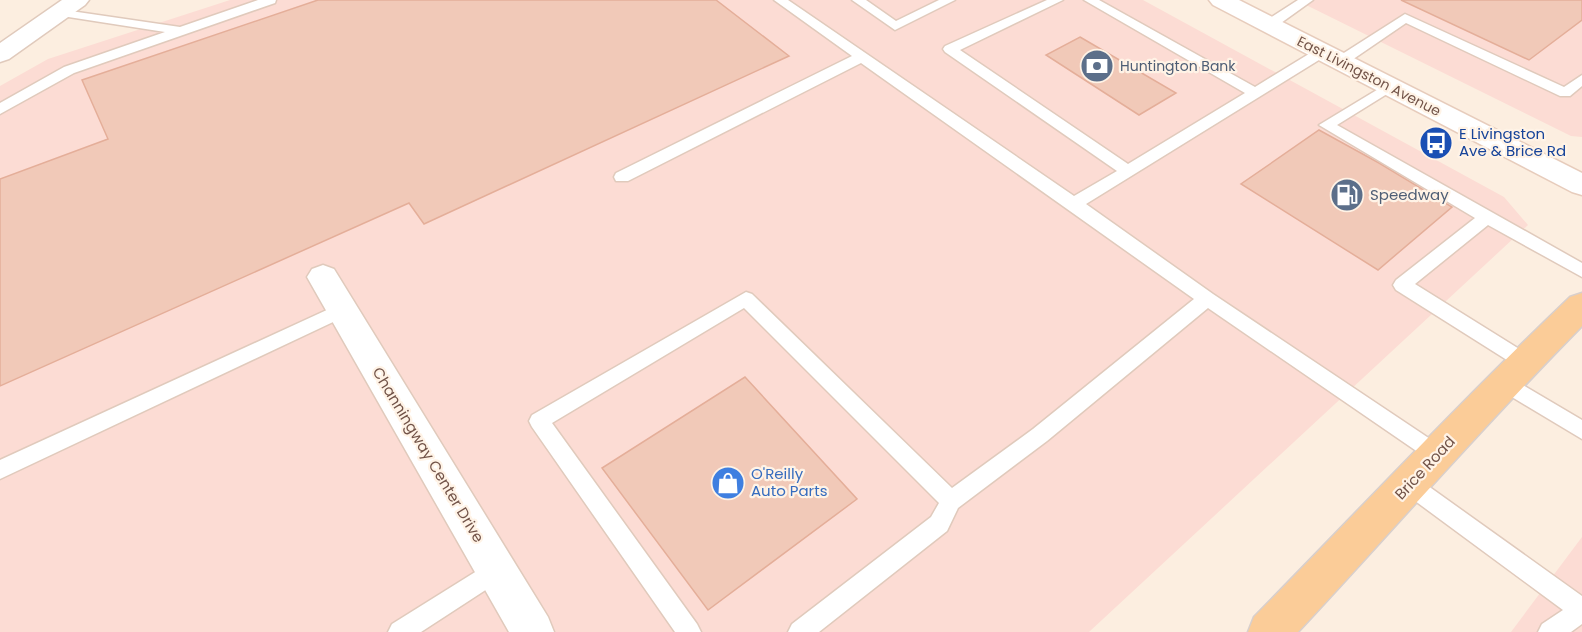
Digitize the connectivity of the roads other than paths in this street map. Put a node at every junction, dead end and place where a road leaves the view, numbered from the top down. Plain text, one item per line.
1 (270, 0) edge
2 (780, 0) edge
3 (858, 0) edge
4 (948, 0) edge
5 (1057, 0) edge
6 (1089, 0) edge
7 (1221, 0) edge
8 (1307, 0) edge
9 (70, 6) edge
10 (1269, 25) junction
11 (180, 30) junction
12 (0, 54) edge
13 (862, 57) junction
14 (1331, 57) junction
15 (1582, 79) edge
16 (1390, 86) junction
17 (1256, 93) junction
18 (0, 109) edge
19 (1128, 171) junction
20 (622, 177) dead end
21 (1582, 185) edge
22 (1074, 204) junction
23 (1486, 218) junction
24 (1582, 271) edge
25 (322, 277) dead end
26 (1208, 300) junction
27 (1582, 306) edge
28 (342, 310) junction
29 (1515, 372) junction
30 (1582, 430) edge
31 (1438, 455) junction
32 (0, 470) edge
33 (1410, 485) junction
34 (951, 501) junction
35 (496, 570) junction
36 (1582, 611) edge
37 (404, 631) edge
38 (533, 632) edge
39 (689, 632) edge
40 (800, 632) edge
41 (1269, 632) edge
42 (1550, 632) edge

1 - 11 lane
2 - 13 lane
3 - 4 lane
5 - 19 lane
6 - 17 lane
7 - 10 street, East Livingston Avenue
8 - 10 lane
9 - 11 lane
9 - 12 street
10 - 14 street, East Livingston Avenue
11 - 18 lane
13 - 20 lane
13 - 22 lane
14 - 15 lane
14 - 16 street, East Livingston Avenue
14 - 17 lane
16 - 21 street, East Livingston Avenue
16 - 23 lane
17 - 19 lane
19 - 22 lane
22 - 26 lane
23 - 24 lane
23 - 29 lane
25 - 28 street, Channingway Center Drive
26 - 31 lane
26 - 34 lane
27 - 29 main road, Brice Road
28 - 32 lane
28 - 35 street, Channingway Center Drive
29 - 30 lane
29 - 31 main road, Brice Road
31 - 33 main road, Brice Road
33 - 36 lane
33 - 41 main road, Brice Road
34 - 39 lane
34 - 40 lane
35 - 37 lane
35 - 38 street, Channingway Center Drive
36 - 42 lane

